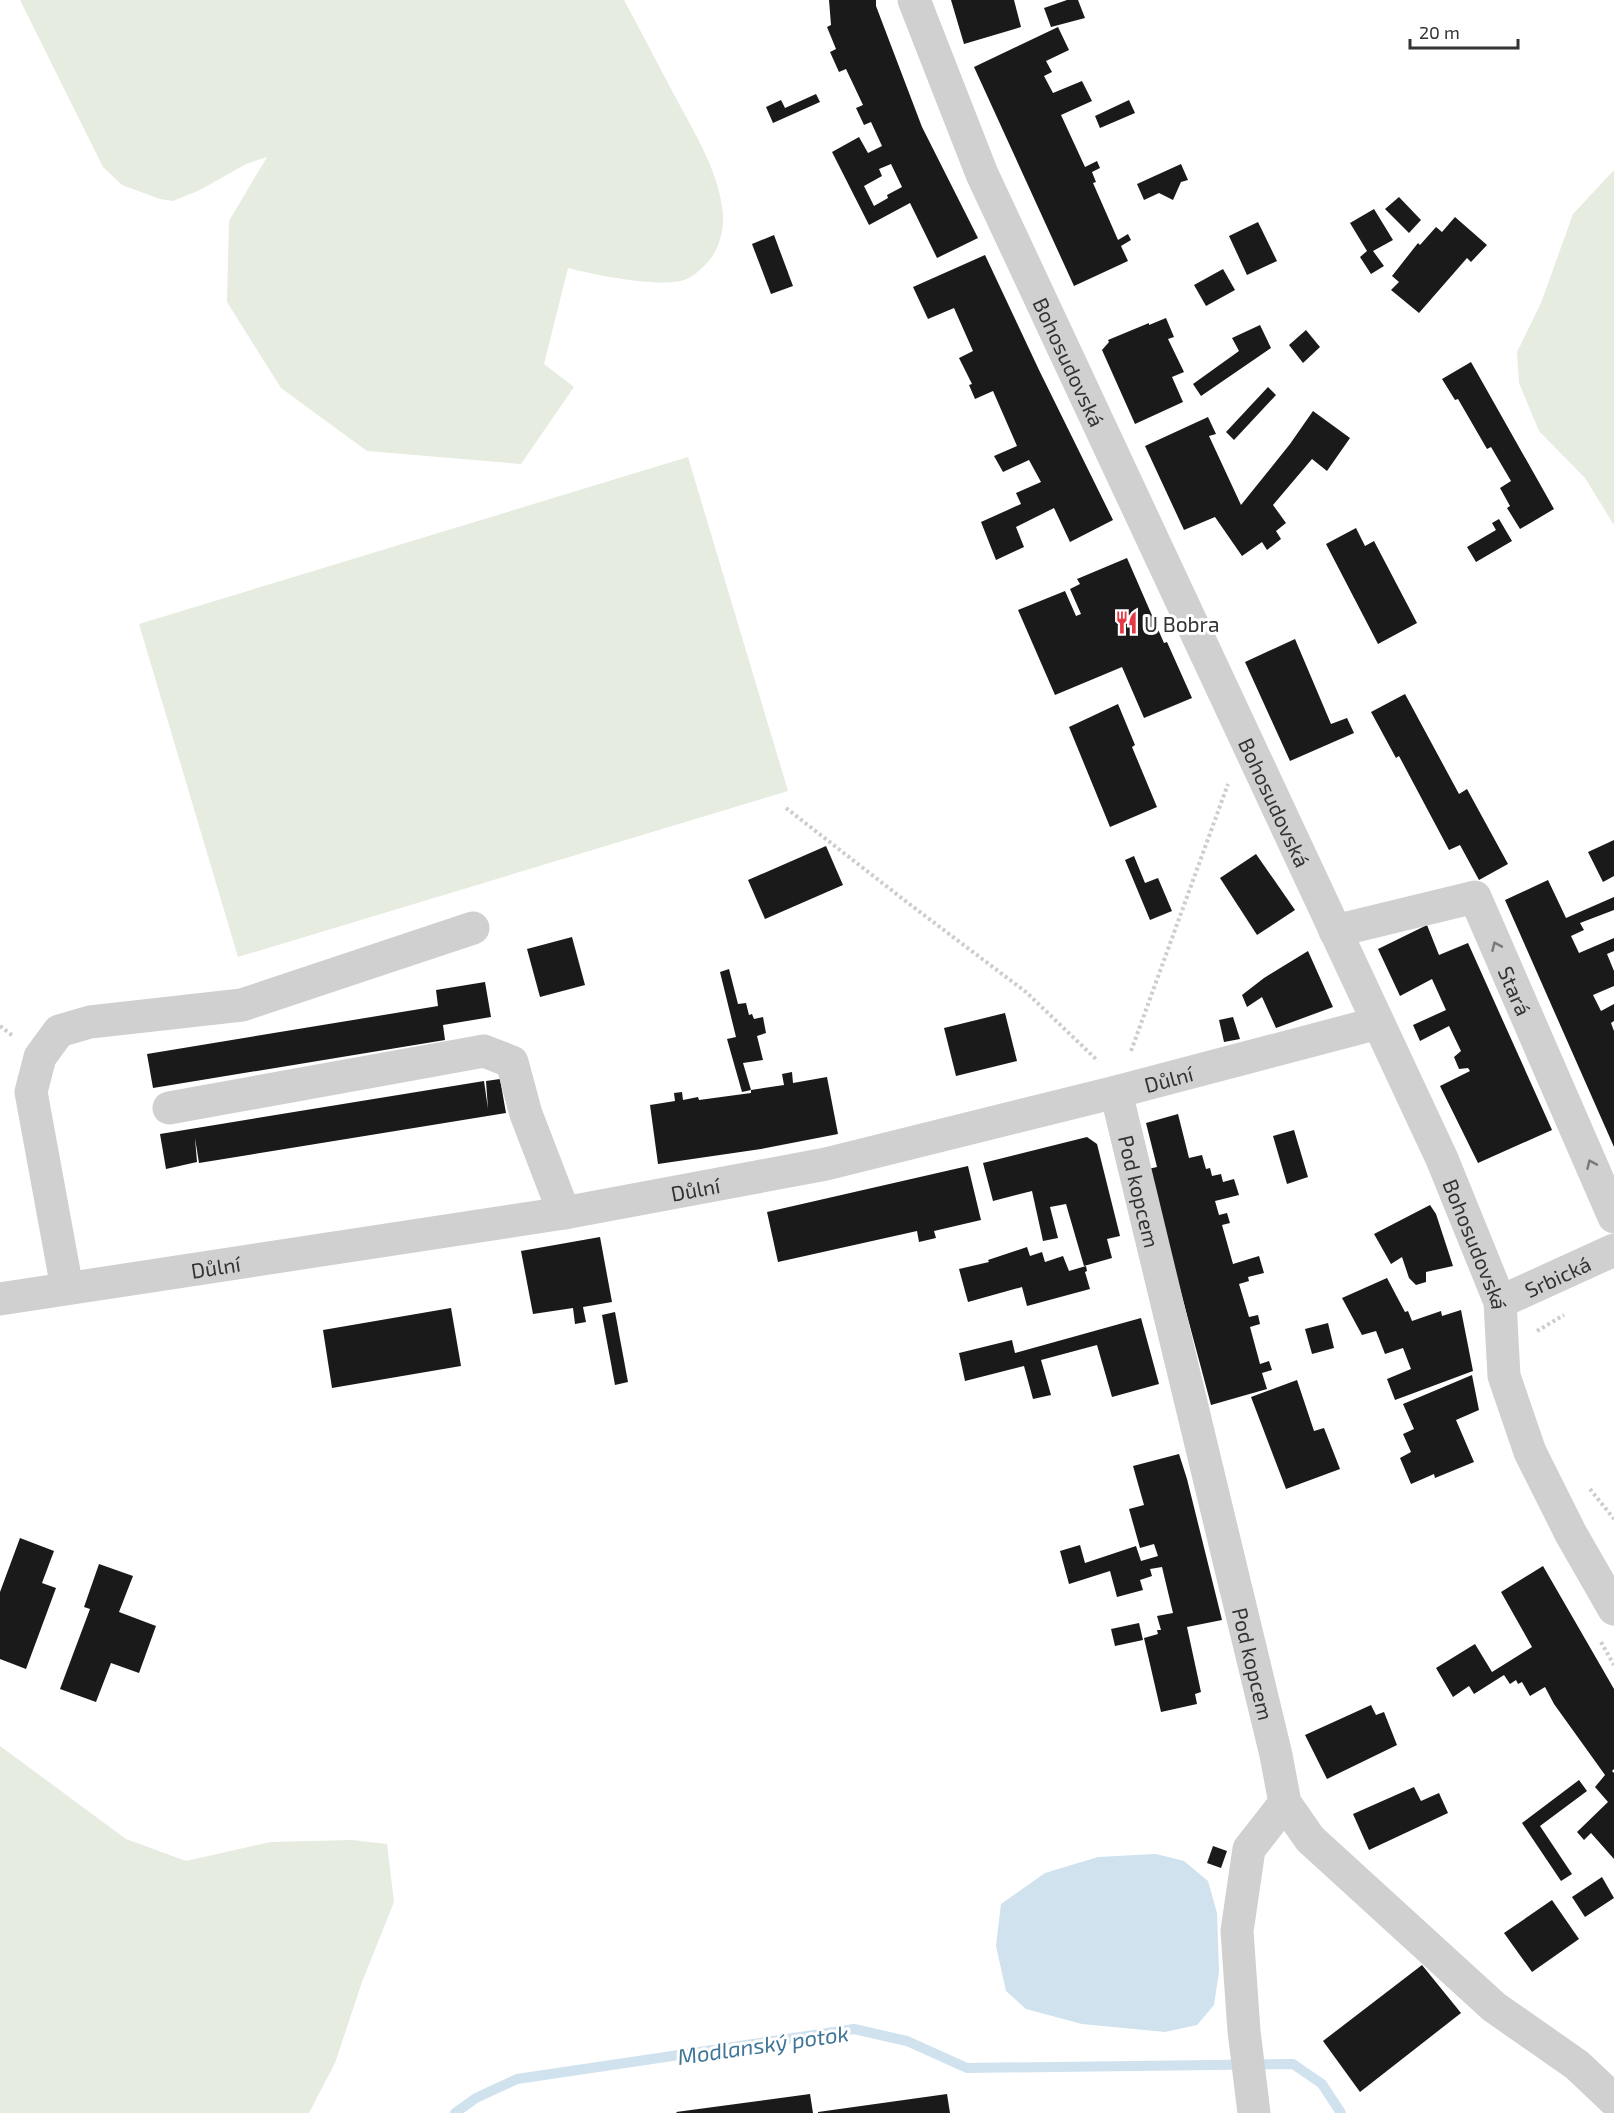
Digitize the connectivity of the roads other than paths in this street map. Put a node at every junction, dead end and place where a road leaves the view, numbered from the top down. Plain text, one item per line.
1 (914, 0) edge
2 (473, 928) dead end
3 (1335, 931) junction
4 (1378, 1023) junction
5 (1116, 1092) junction
6 (169, 1108) dead end
7 (564, 1212) junction
8 (1614, 1217) edge
9 (1614, 1250) edge
10 (67, 1288) junction
11 (0, 1299) edge
12 (1500, 1302) junction
13 (1614, 1609) edge
14 (1285, 1803) junction
15 (1614, 2100) edge
16 (1253, 2107) edge

1 - 3 street, Bohosudovská
2 - 10 street
3 - 4 street, Bohosudovská
8 -> 3 street, Stará
4 - 5 street, Důlní
4 - 12 street, Bohosudovská
5 - 7 street, Důlní
5 - 14 street, Pod kopcem
6 - 7 street
7 - 10 street, Důlní
9 - 12 street, Srbická
10 - 11 street, Důlní
12 - 13 street, Bohosudovská
14 - 15 street, Pod kopcem
14 - 16 street

